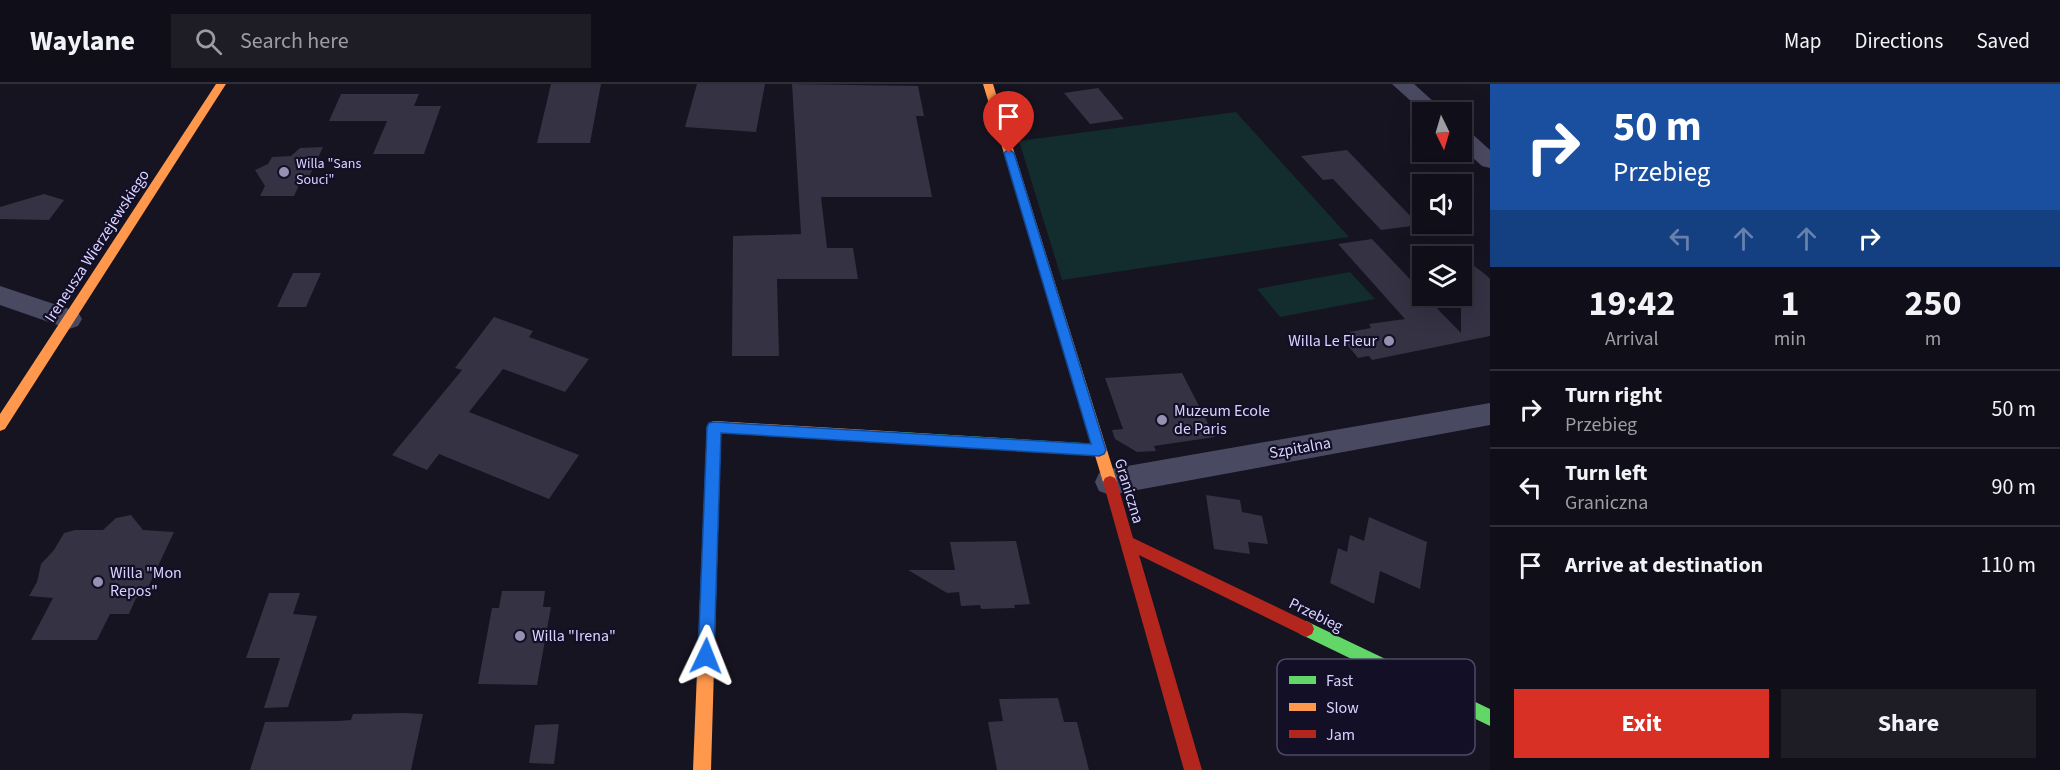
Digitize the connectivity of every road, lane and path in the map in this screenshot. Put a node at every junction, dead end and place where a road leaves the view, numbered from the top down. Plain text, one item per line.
1 (221, 84) edge
2 (988, 84) edge
3 (1402, 84) edge
4 (1423, 102) edge
5 (1472, 145) edge
6 (1490, 161) edge
7 (0, 295) edge
8 (69, 319) junction
9 (1490, 414) edge
10 (0, 425) edge
11 (1099, 450) junction
12 (1110, 482) junction
13 (1127, 542) junction
14 (1368, 659) edge
15 (1475, 711) edge
16 (1490, 718) edge
17 (702, 770) edge
18 (1194, 770) edge

1 - 8 street, Ireneusza Wierzejewskiego
2 - 11 street, Graniczna
3 - 4 street
5 - 6 street
7 - 8 street
8 - 10 street, Ireneusza Wierzejewskiego
9 - 12 street, Szpitalna
11 - 12 street, Graniczna
11 - 17 street
12 - 13 street, Graniczna
13 - 14 street, Przebieg
13 - 18 street, Graniczna
15 - 16 street, Przebieg

